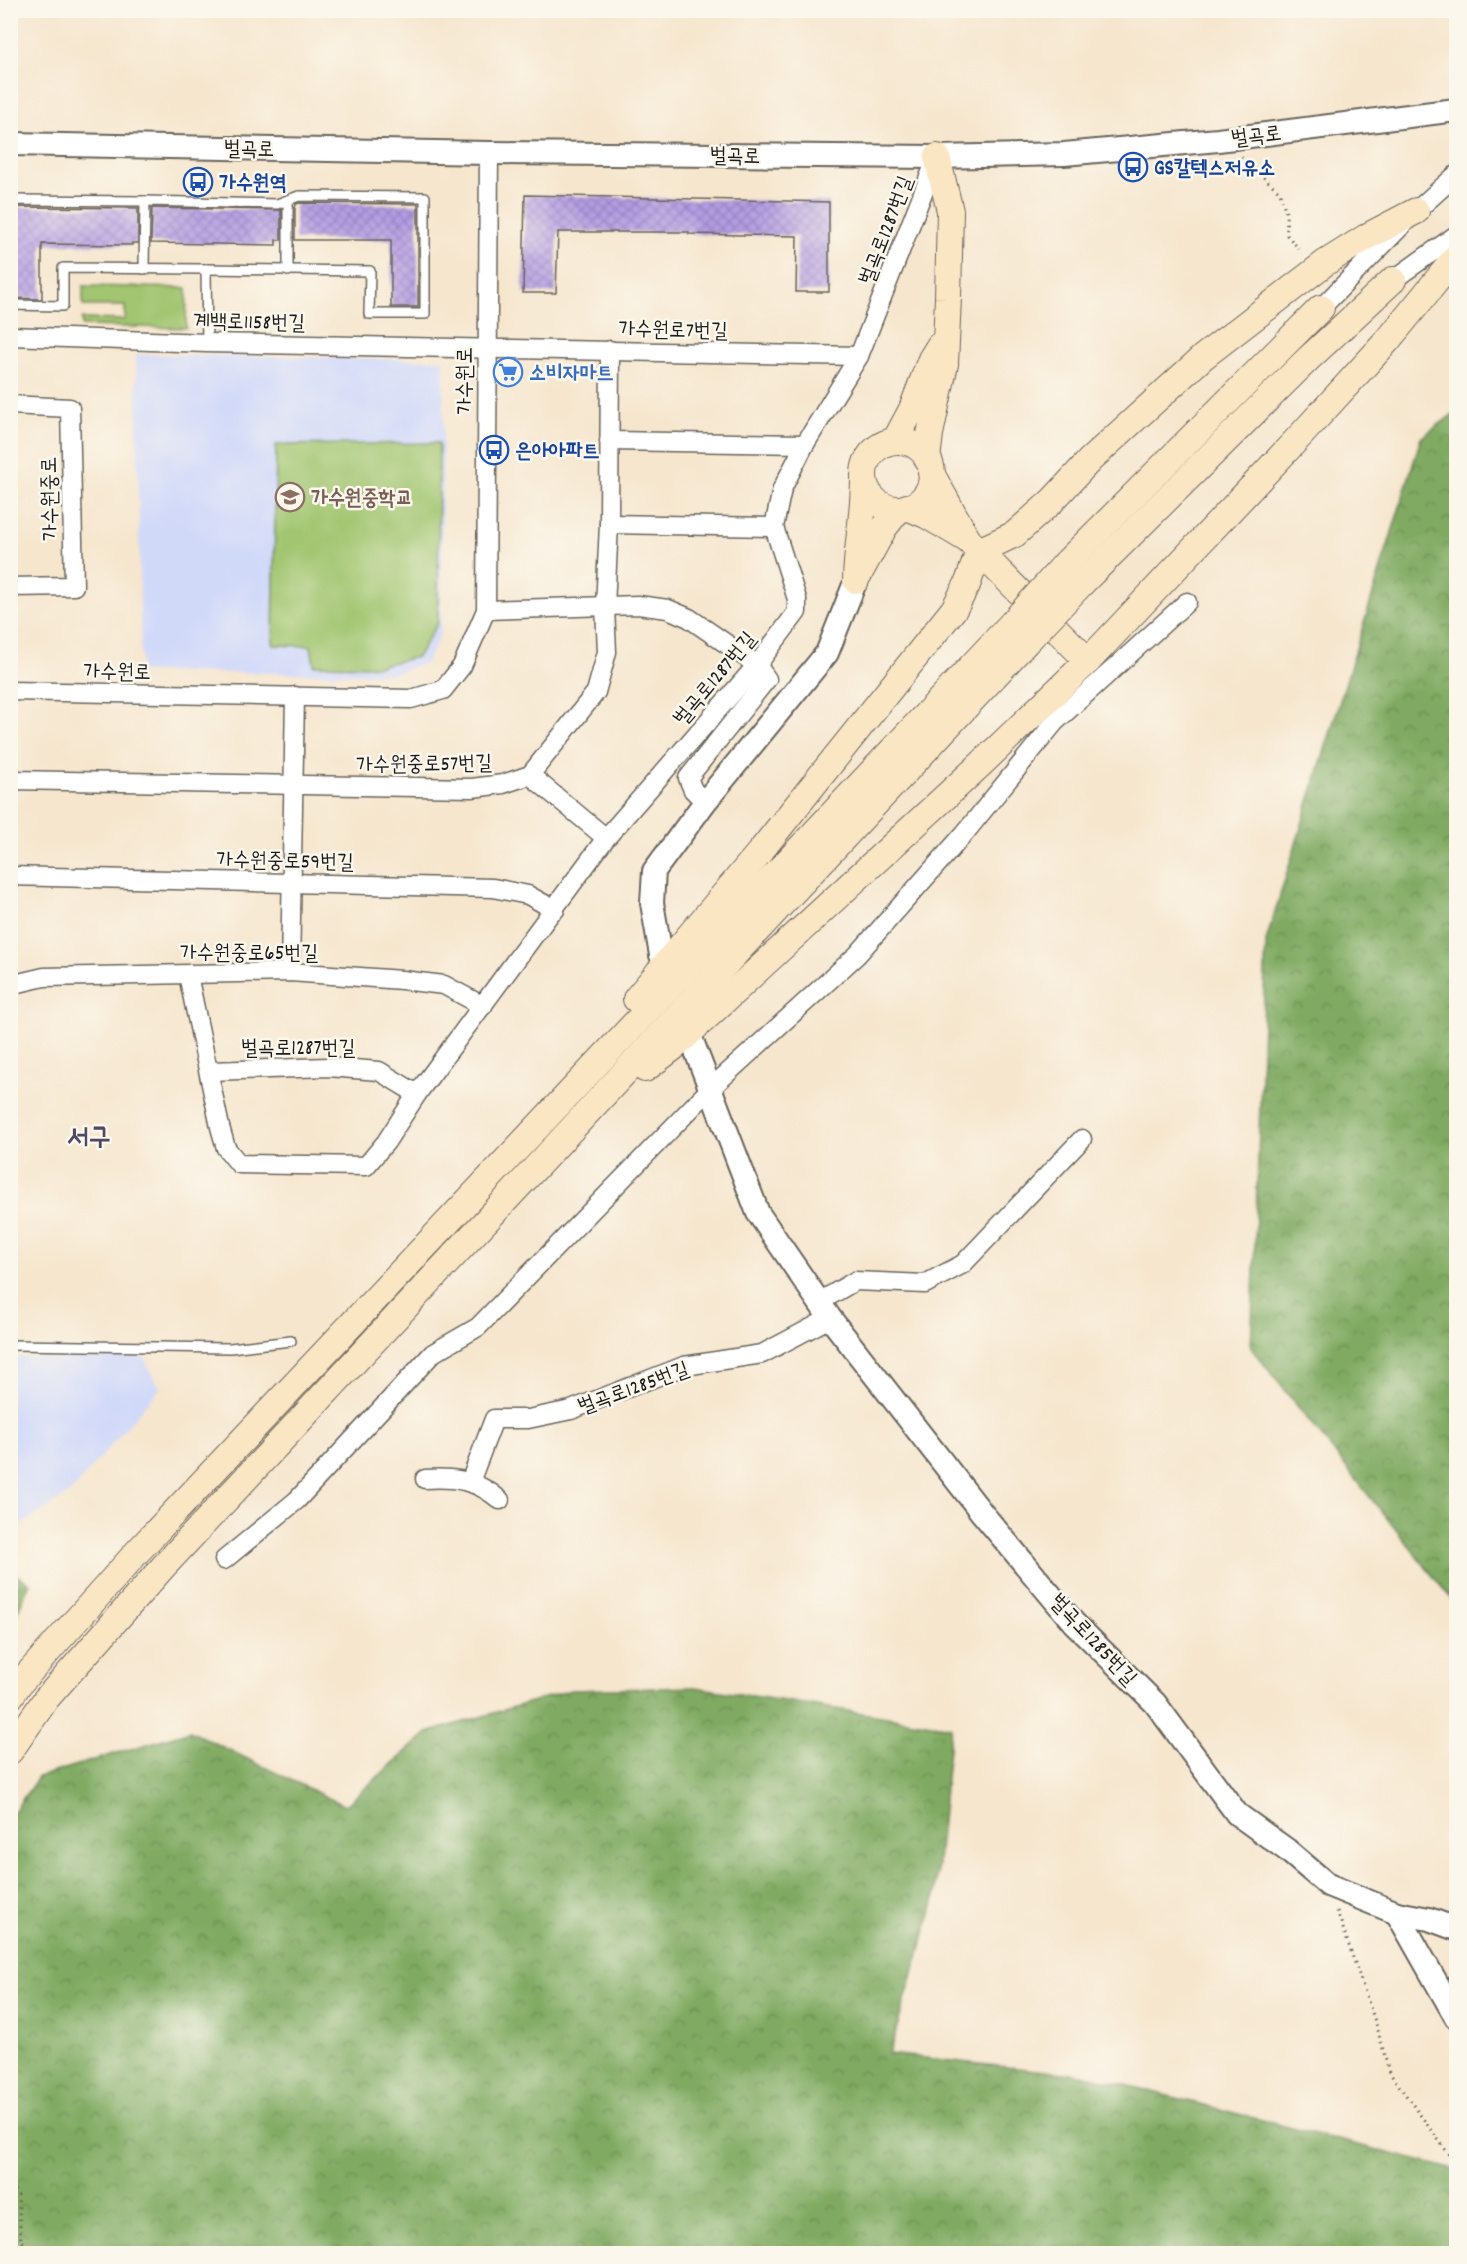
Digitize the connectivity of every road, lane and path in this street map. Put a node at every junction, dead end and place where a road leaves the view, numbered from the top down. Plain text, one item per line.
1 (1456, 111) edge
2 (1218, 140) junction
3 (10, 144) edge
4 (489, 153) junction
5 (937, 157) junction
6 (1456, 175) edge
7 (288, 200) junction
8 (10, 201) edge
9 (145, 201) junction
10 (1416, 211) junction
11 (1456, 236) edge
12 (1299, 249) dead end
13 (1456, 257) edge
14 (144, 269) junction
15 (206, 269) junction
16 (288, 271) junction
17 (1393, 280) joint
18 (10, 305) edge
19 (1321, 308) joint
20 (945, 335) junction
21 (10, 336) edge
22 (207, 343) junction
23 (486, 348) junction
24 (610, 350) junction
25 (859, 357) junction
26 (10, 405) edge
27 (609, 441) junction
28 (895, 441) junction
29 (805, 444) junction
30 (929, 466) junction
31 (864, 479) junction
32 (903, 508) junction
33 (609, 524) junction
34 (774, 527) junction
35 (974, 546) junction
36 (1074, 573) junction
37 (856, 580) junction
38 (10, 588) edge
39 (1187, 602) dead end
40 (605, 607) junction
41 (486, 610) junction
42 (1022, 630) junction
43 (1088, 661) junction
44 (757, 666) junction
45 (10, 691) edge
46 (295, 696) junction
47 (530, 775) junction
48 (10, 780) edge
49 (293, 786) junction
50 (705, 802) junction
51 (606, 838) junction
52 (10, 876) edge
53 (291, 882) junction
54 (555, 910) junction
55 (661, 955) dead end
56 (290, 972) junction
57 (188, 975) junction
58 (10, 985) edge
59 (483, 1006) junction
60 (692, 1041) dead end
61 (209, 1071) junction
62 (580, 1082) junction
63 (711, 1088) junction
64 (417, 1094) junction
65 (584, 1117) junction
66 (1082, 1139) dead end
67 (825, 1310) junction
68 (291, 1341) dead end
69 (10, 1345) edge
70 (425, 1479) dead end
71 (470, 1482) junction
72 (500, 1500) dead end
73 (224, 1560) dead end
74 (10, 1697) edge
75 (10, 1751) edge
76 (1328, 1885) junction
77 (1397, 1912) junction
78 (1456, 1929) edge
79 (1456, 2017) edge
80 (1456, 2164) edge
81 (10, 2186) edge
82 (42, 2253) edge

1 - 2 street, 벌곡로
2 - 5 street, 벌곡로
2 - 12 path
3 - 4 street, 벌곡로
4 - 5 street, 벌곡로
4 - 23 street, 가수원로
5 - 20 main road
5 - 25 street, 벌곡로1287번길
6 - 10 street
7 - 9 lane
7 - 16 lane
7 - 16 lane
8 - 9 lane
9 - 14 lane
10 - 19 street
10 - 35 main road
11 - 17 street
13 - 43 main road
14 - 15 lane
14 - 18 lane
15 - 16 lane
15 - 22 lane
17 - 36 main road
19 - 36 main road
20 - 28 main road
20 - 30 main road
21 - 22 street, 계백로1158번길
22 - 23 street, 계백로1158번길
23 - 24 street, 가수원로7번길
23 - 41 street, 가수원로
24 - 25 street, 가수원로7번길
24 - 27 street
25 - 29 street, 벌곡로1287번길
26 - 38 street, 가수원중로
27 - 29 street
27 - 33 street
28 - 30 main road
28 - 31 main road
29 - 34 street, 벌곡로1287번길
30 - 32 main road
30 - 35 main road
31 - 32 main road
31 - 37 main road
32 - 35 main road
32 - 37 main road
33 - 34 street
33 - 40 street
34 - 44 street, 벌곡로1287번길
35 - 43 main road
35 - 62 main road
36 - 42 main road, bridge
37 - 50 street
39 - 63 street
40 - 41 street
40 - 44 street
40 - 47 street
41 - 46 street, 가수원로
42 - 62 main road
42 - 65 main road
43 - 65 main road
44 - 50 street
44 - 51 street, 벌곡로1287번길
45 - 46 street, 가수원로
46 - 49 street
47 - 49 street, 가수원중로57번길
47 - 51 street
48 - 49 street, 가수원중로57번길
49 - 53 street
50 - 55 street
51 - 54 street, 벌곡로1287번길
52 - 53 street, 가수원중로59번길
53 - 54 street, 가수원중로59번길
53 - 56 street
54 - 59 street, 벌곡로1287번길
56 - 57 street, 가수원중로65번길
56 - 59 street, 가수원중로65번길
57 - 58 street, 가수원중로65번길
57 - 61 street, 벌곡로1287번길
59 - 64 street, 벌곡로1287번길
60 - 63 street, 벌곡로1285번길
61 - 64 street, 벌곡로1287번길
61 - 64 street, 벌곡로1287번길
62 - 74 main road
63 - 67 street, 벌곡로1285번길
63 - 73 street
65 - 75 main road
66 - 67 street
67 - 71 street, 벌곡로1285번길
67 - 76 street, 벌곡로1285번길
68 - 69 lane
70 - 71 street
71 - 72 street
76 - 77 street, 벌곡로1285번길
76 - 80 path
77 - 78 street, 벌곡로1285번길
77 - 79 street
81 - 82 path

